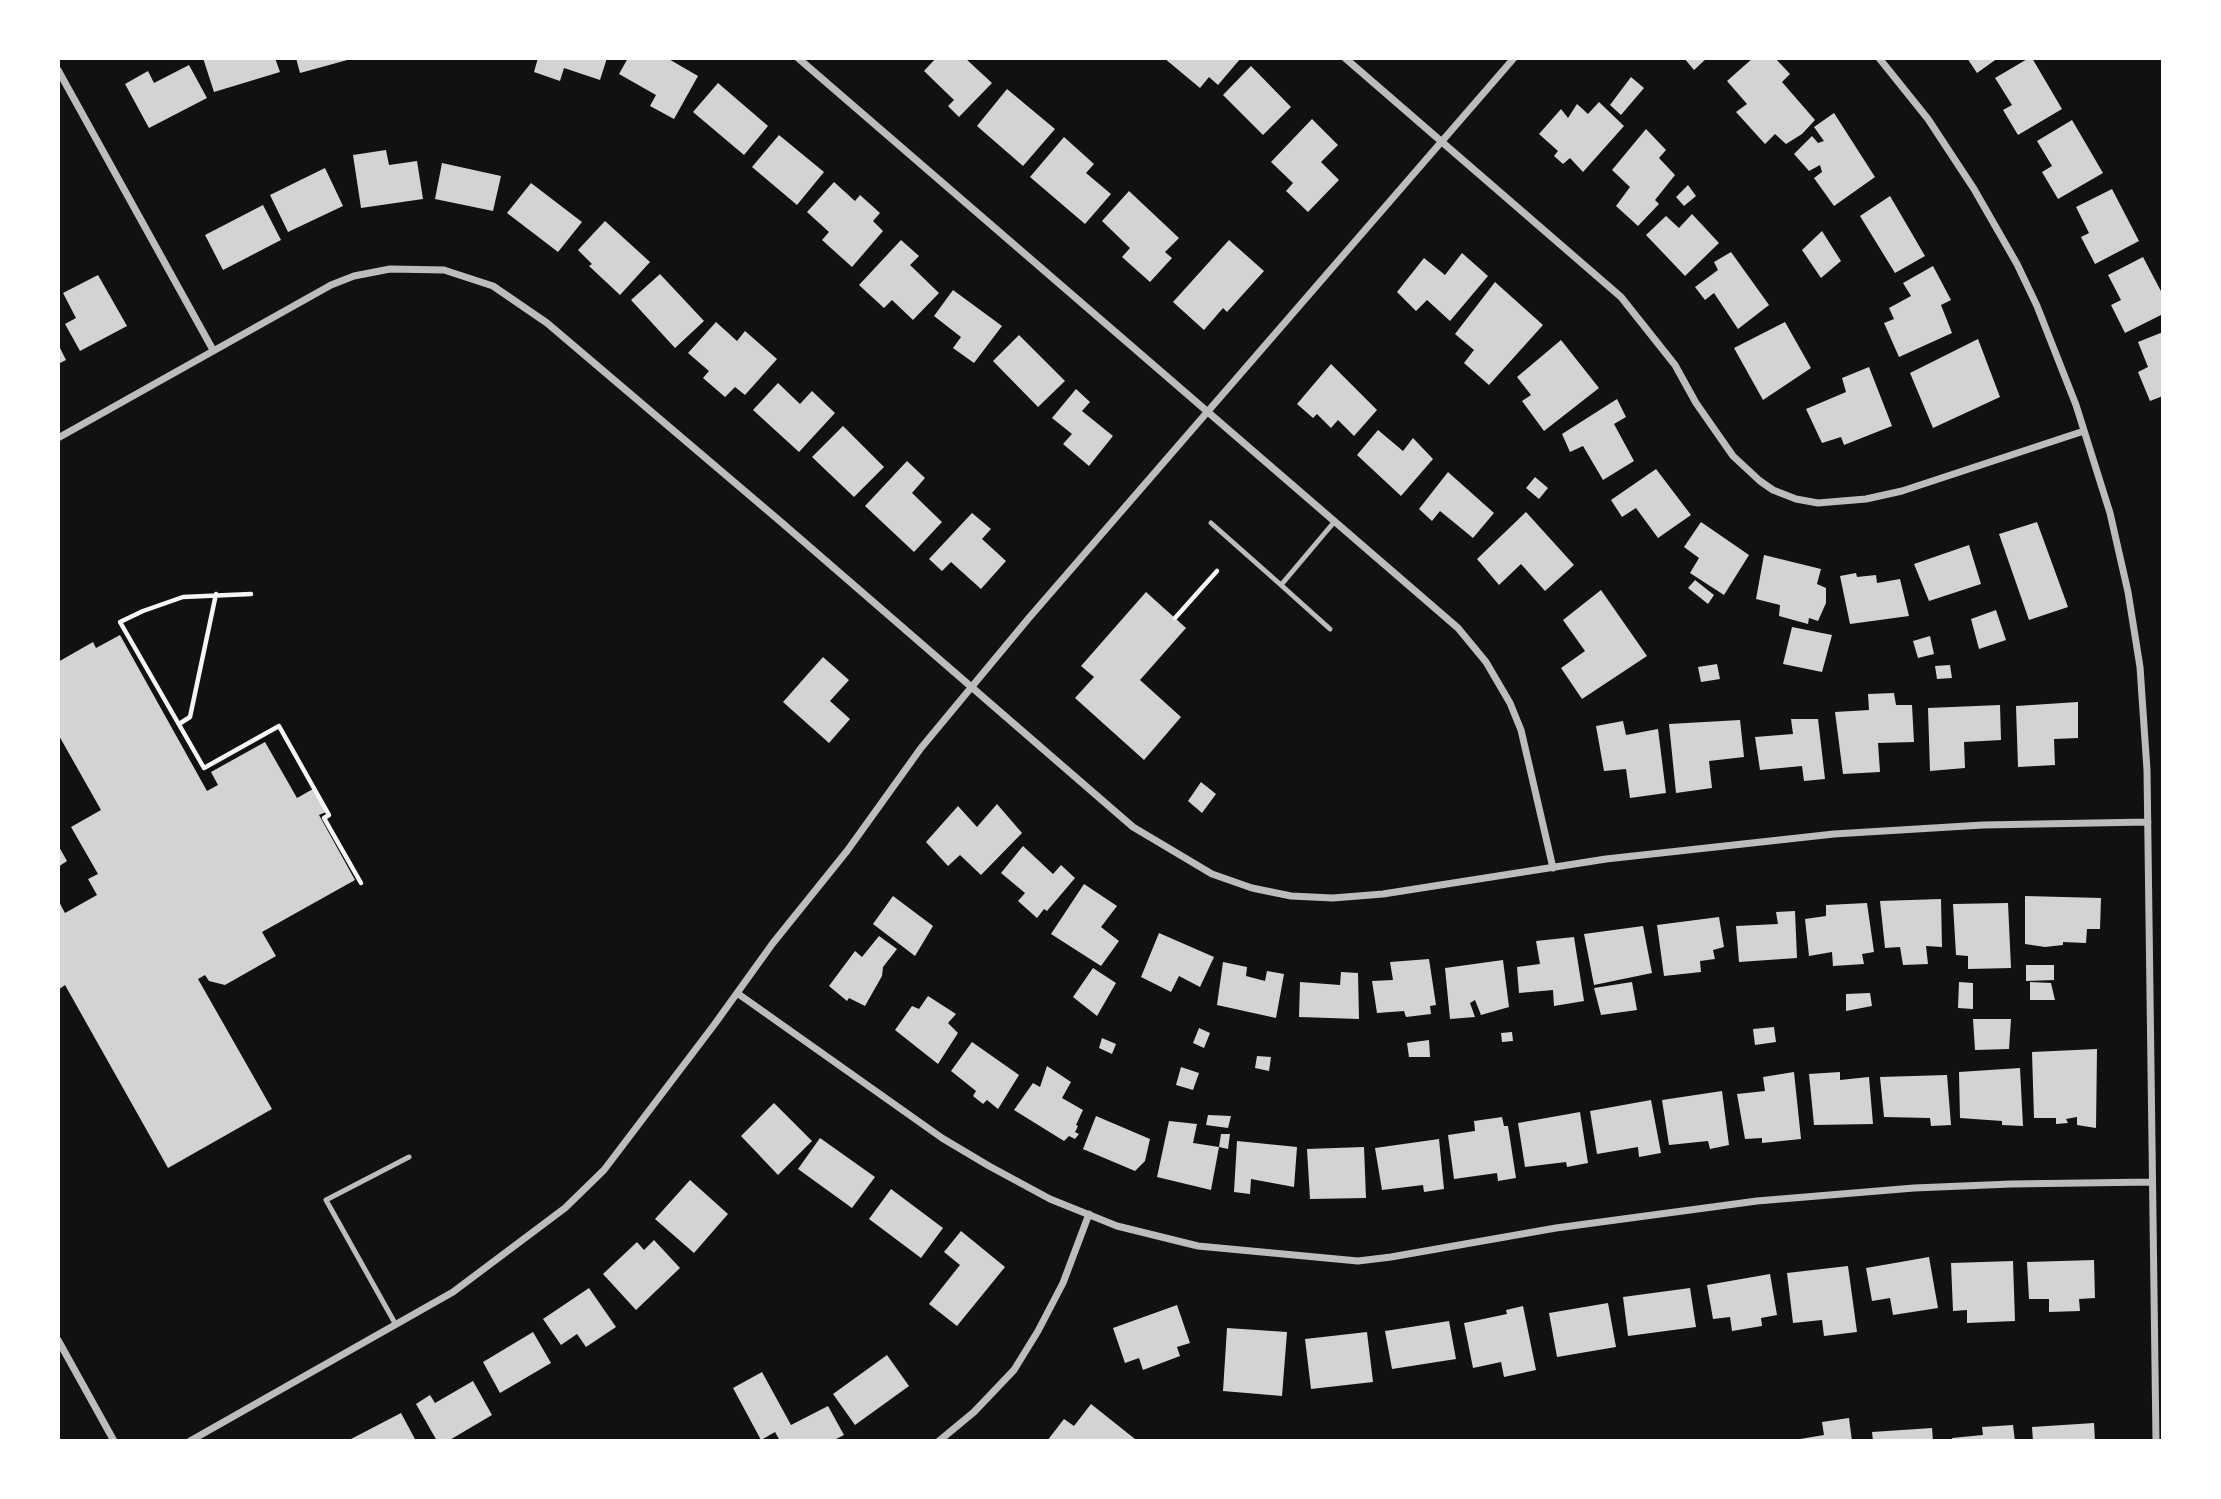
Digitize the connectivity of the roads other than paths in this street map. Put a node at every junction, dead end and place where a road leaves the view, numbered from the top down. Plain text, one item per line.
1 (798, 58) edge
2 (1345, 58) edge
3 (1514, 58) edge
4 (1879, 58) edge
5 (58, 71) edge
6 (1442, 140) junction
7 (213, 350) junction
8 (1208, 410) junction
9 (2084, 431) junction
10 (58, 438) edge
11 (1335, 521) junction
12 (1210, 523) dead end
13 (1281, 585) junction
14 (1330, 629) dead end
15 (972, 687) junction
16 (2148, 822) junction
17 (1553, 868) junction
18 (737, 993) junction
19 (409, 1157) dead end
20 (2152, 1182) junction
21 (1088, 1214) junction
22 (396, 1325) junction
23 (58, 1340) edge
24 (114, 1441) edge
25 (190, 1441) edge
26 (939, 1441) edge
27 (2156, 1441) edge

1 - 8 street
2 - 6 street
3 - 6 street
4 - 9 street
5 - 7 street
6 - 8 street
6 - 9 street
7 - 10 street
7 - 15 street
8 - 11 street
8 - 15 street
9 - 16 street
11 - 13 lane
11 - 17 street
12 - 13 lane
13 - 14 lane
15 - 17 street
15 - 18 street
16 - 17 street
16 - 20 street
18 - 21 street
18 - 22 street
19 - 22 lane
20 - 21 street
20 - 27 street
21 - 26 street
22 - 25 street
23 - 24 street

